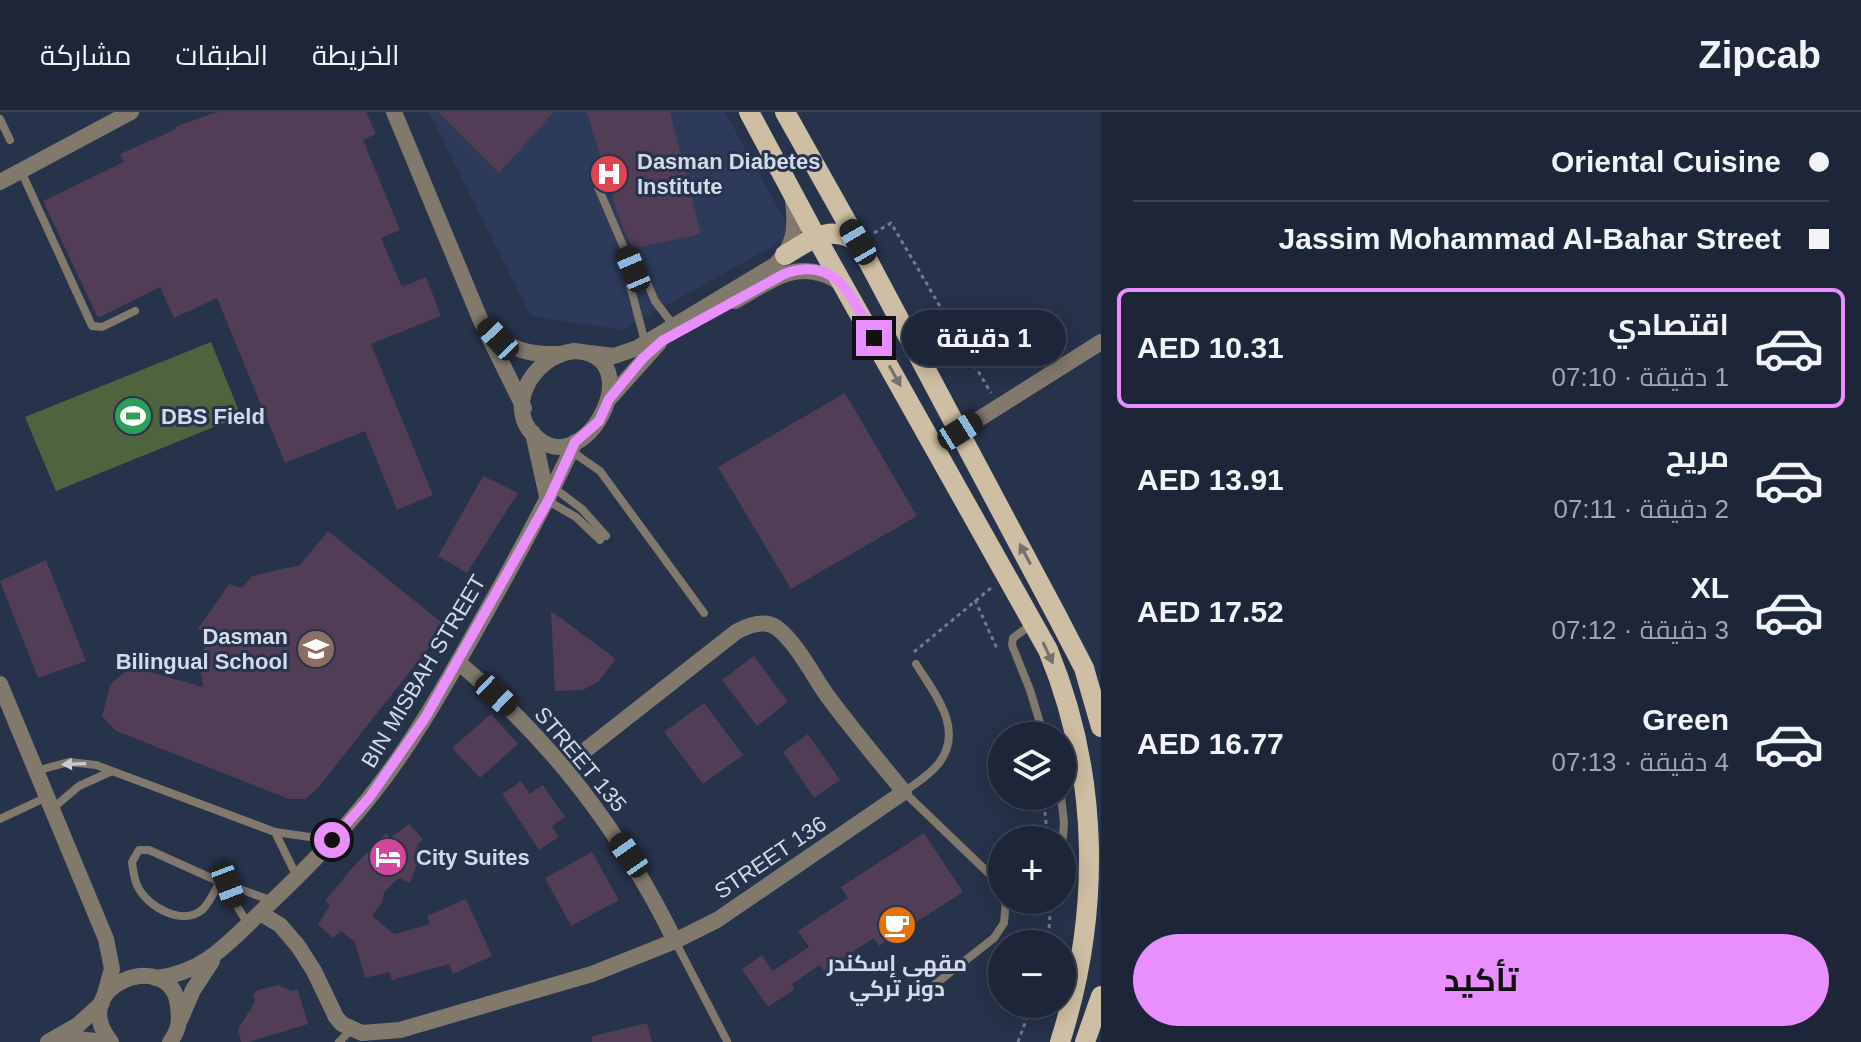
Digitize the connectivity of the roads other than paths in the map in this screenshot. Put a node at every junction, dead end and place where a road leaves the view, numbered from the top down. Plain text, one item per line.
1 (131, 112) edge
2 (394, 112) edge
3 (749, 112) edge
4 (786, 113) edge
5 (0, 119) edge
6 (10, 140) dead end
7 (21, 171) junction
8 (0, 182) edge
9 (598, 187) dead end
10 (792, 194) junction
11 (816, 237) junction
12 (858, 242) junction
13 (785, 255) junction
14 (633, 269) junction
15 (845, 285) junction
16 (135, 311) dead end
17 (481, 321) junction
18 (674, 326) junction
19 (1101, 342) edge
20 (645, 344) junction
21 (589, 353) junction
22 (560, 354) junction
23 (609, 399) junction
24 (524, 408) junction
25 (960, 431) junction
26 (533, 433) junction
27 (573, 446) junction
28 (551, 495) junction
29 (704, 613) dead end
30 (1033, 623) junction
31 (458, 662) junction
32 (916, 664) dead end
33 (0, 684) edge
34 (1040, 722) edge
35 (1101, 727) edge
36 (564, 767) junction
37 (36, 771) junction
38 (111, 771) junction
39 (904, 792) junction
40 (50, 803) junction
41 (1068, 810) edge
42 (0, 819) edge
43 (1078, 828) junction
44 (1076, 831) edge
45 (275, 832) junction
46 (332, 840) junction
47 (988, 873) edge
48 (297, 877) junction
49 (224, 883) junction
50 (273, 901) junction
51 (1005, 914) edge
52 (254, 919) junction
53 (106, 939) junction
54 (675, 941) junction
55 (218, 954) junction
56 (153, 977) junction
57 (920, 996) dead end
58 (1101, 996) edge
59 (103, 1000) junction
60 (175, 1035) edge
61 (345, 1036) edge
62 (727, 1041) edge
63 (48, 1042) edge
64 (104, 1042) edge
65 (111, 1042) edge
66 (1060, 1042) edge
67 (1085, 1042) edge

1 - 7 street
2 - 17 street
3 - 10 main road
4 - 12 main road
5 - 6 lane
7 - 8 street
7 - 16 lane
9 - 14 lane
10 - 11 main road
10 - 13 street
11 - 12 main road
11 - 13 main road
11 - 15 main road
12 - 25 main road
13 - 18 street
14 - 18 lane
14 - 20 lane
15 - 23 street
15 -> 30 main road
17 - 22 street
17 - 24 street
18 - 20 street
19 - 25 street
20 - 21 street
21 - 22 street
21 - 23 street
22 - 24 street
23 - 27 street
24 - 26 street
35 -> 25 main road
26 - 27 street
26 - 28 street
27 - 28 street, BIN MISBAH STREET
27 - 29 lane
28 - 28 lane
28 - 31 street, BIN MISBAH STREET
30 - 34 lane
30 -> 43 main road
31 - 36 street, STREET 135
31 - 46 street, BIN MISBAH STREET
32 - 39 lane
33 - 37 street
36 - 39 street
36 - 54 street, STREET 135
38 -> 37 lane
37 - 40 street
38 - 40 lane
38 - 45 lane
39 - 47 lane
39 - 54 street, STREET 136
40 - 42 lane
40 - 53 street
41 - 43 lane
43 - 44 lane
43 - 66 main road
45 - 46 lane
45 - 48 lane
46 - 48 street, BIN MISBAH STREET
48 - 50 street, BIN MISBAH STREET
49 - 49 lane
49 - 50 lane
49 - 52 lane
50 - 52 street, BIN MISBAH STREET
51 - 57 lane
52 - 55 street, BIN MISBAH STREET
52 - 61 street, STREET 136
53 - 56 street
53 - 59 street
54 - 61 street, STREET 136
54 - 62 lane
55 - 56 street, BIN MISBAH STREET
55 - 60 street, BIN MISBAH STREET
56 - 59 street, BIN MISBAH STREET
56 - 60 street
58 - 67 main road
59 - 63 street
59 - 65 street
63 - 64 street

